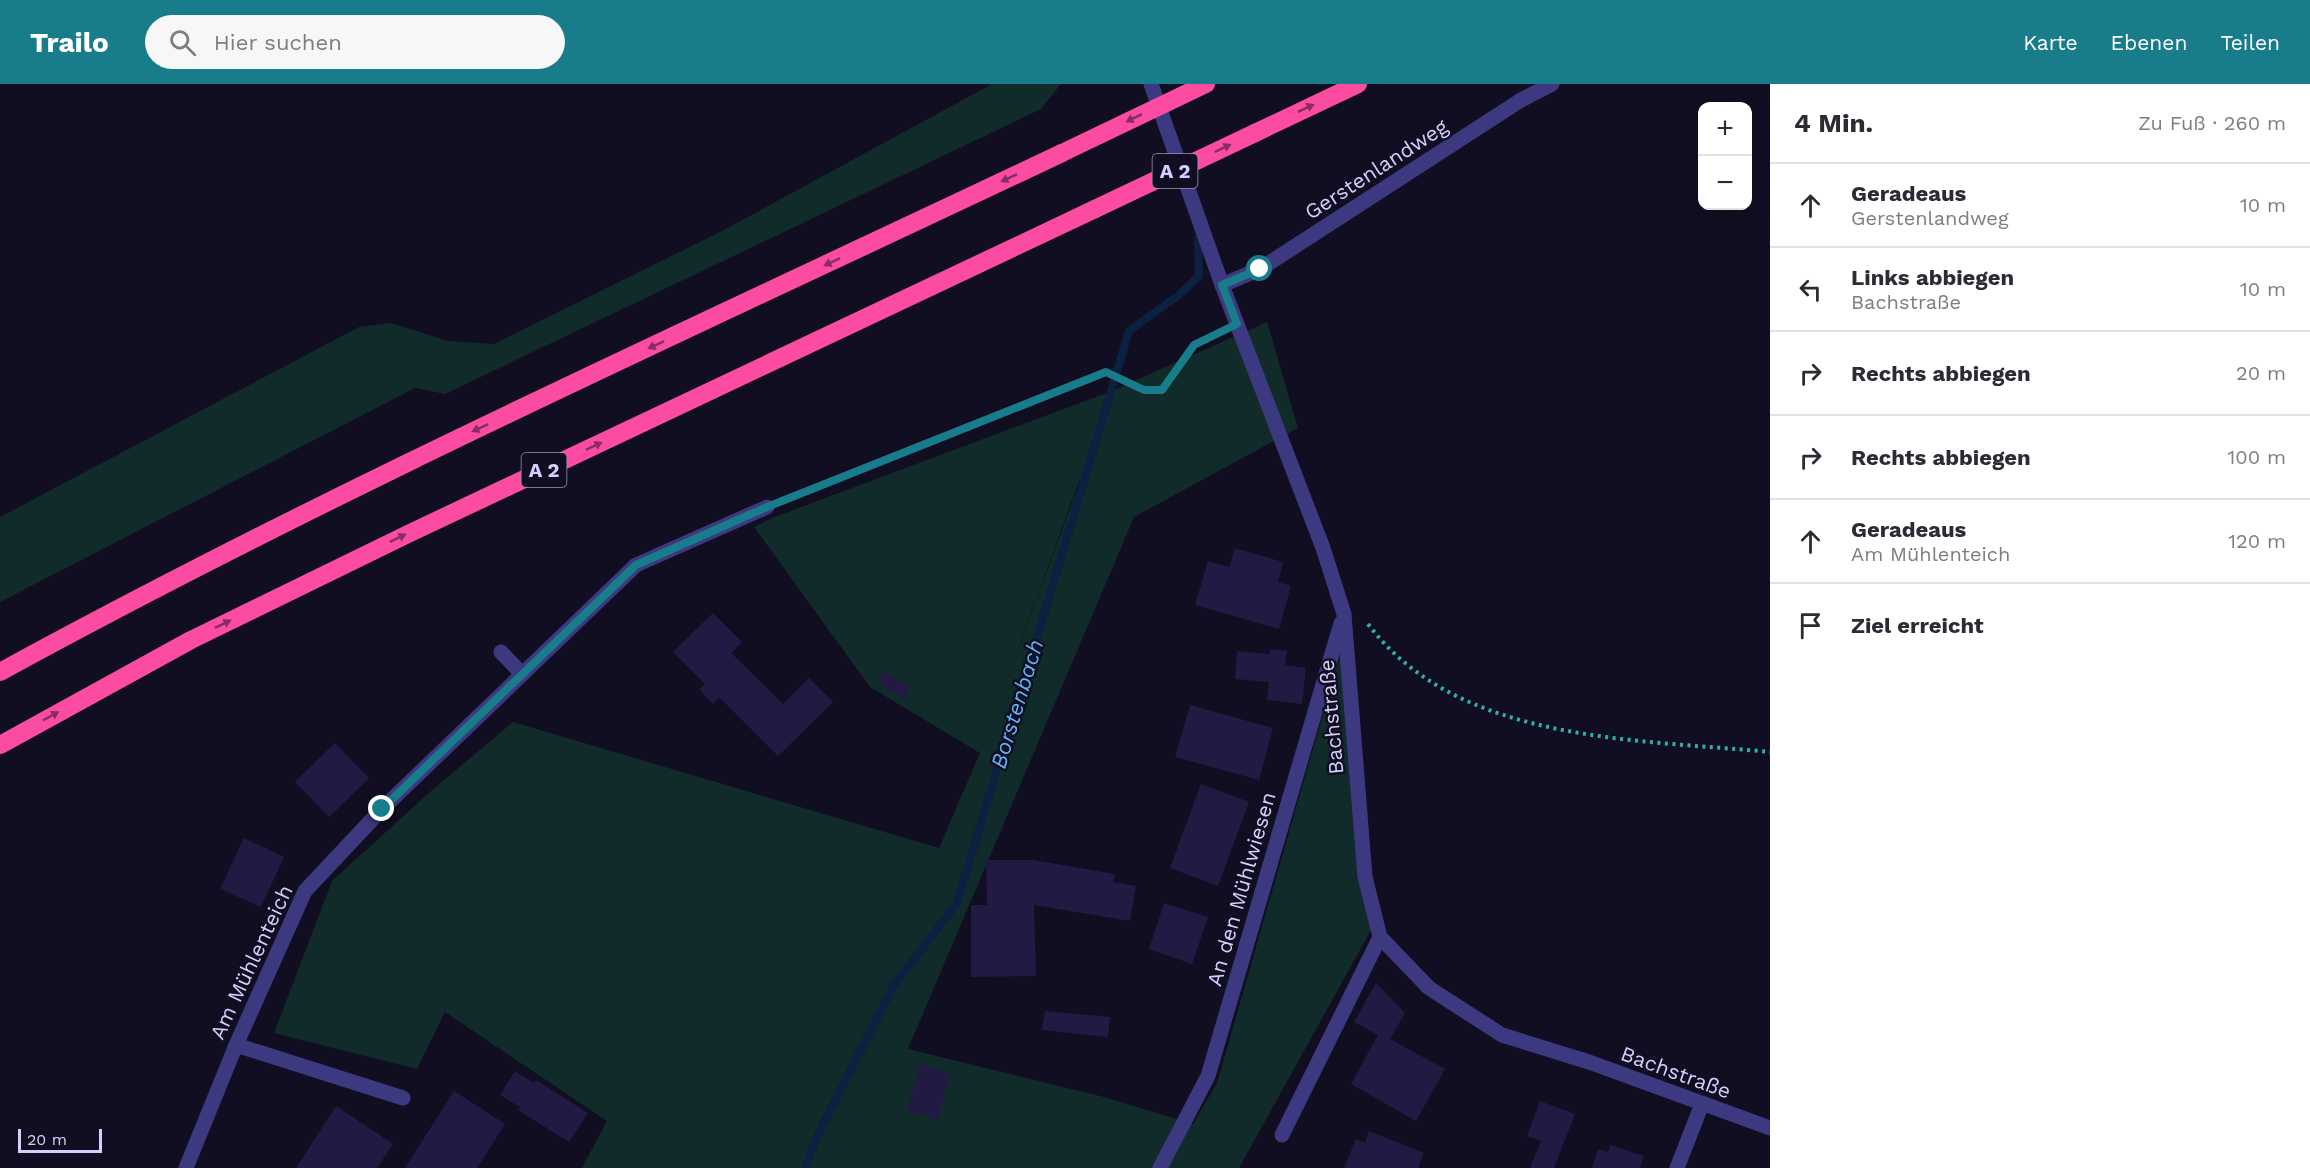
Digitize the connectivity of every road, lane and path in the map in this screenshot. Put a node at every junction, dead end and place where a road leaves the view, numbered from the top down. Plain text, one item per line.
1 (1150, 84) edge
2 (1206, 84) edge
3 (1358, 84) edge
4 (1552, 84) edge
5 (1222, 285) junction
6 (1237, 324) junction
7 (767, 507) joint
8 (1344, 614) junction
9 (1361, 615) dead end
10 (501, 652) dead end
11 (0, 672) edge
12 (522, 674) junction
13 (0, 745) edge
14 (1770, 752) edge
15 (1380, 937) junction
16 (236, 1045) junction
17 (403, 1098) dead end
18 (1702, 1104) junction
19 (1770, 1128) edge
20 (1282, 1135) dead end
21 (186, 1168) edge
22 (1160, 1168) edge
23 (1677, 1168) edge

1 - 5 street, Bachstraße
2 -> 11 highway, bridge
13 -> 3 highway, A 2, bridge
4 - 5 street, Gerstenlandweg
5 - 6 street, Bachstraße
6 - 7 path
6 - 8 street, Bachstraße
7 - 12 street, Am Mühlenteich
8 - 15 street, Bachstraße
8 - 22 street, An den Mühlwiesen
9 - 14 path
10 - 12 street
12 - 16 street, Am Mühlenteich
15 - 18 street, Bachstraße
15 - 20 street
16 - 17 street
16 - 21 street, Am Mühlenteich
18 - 19 street, Bachstraße
18 - 23 street

